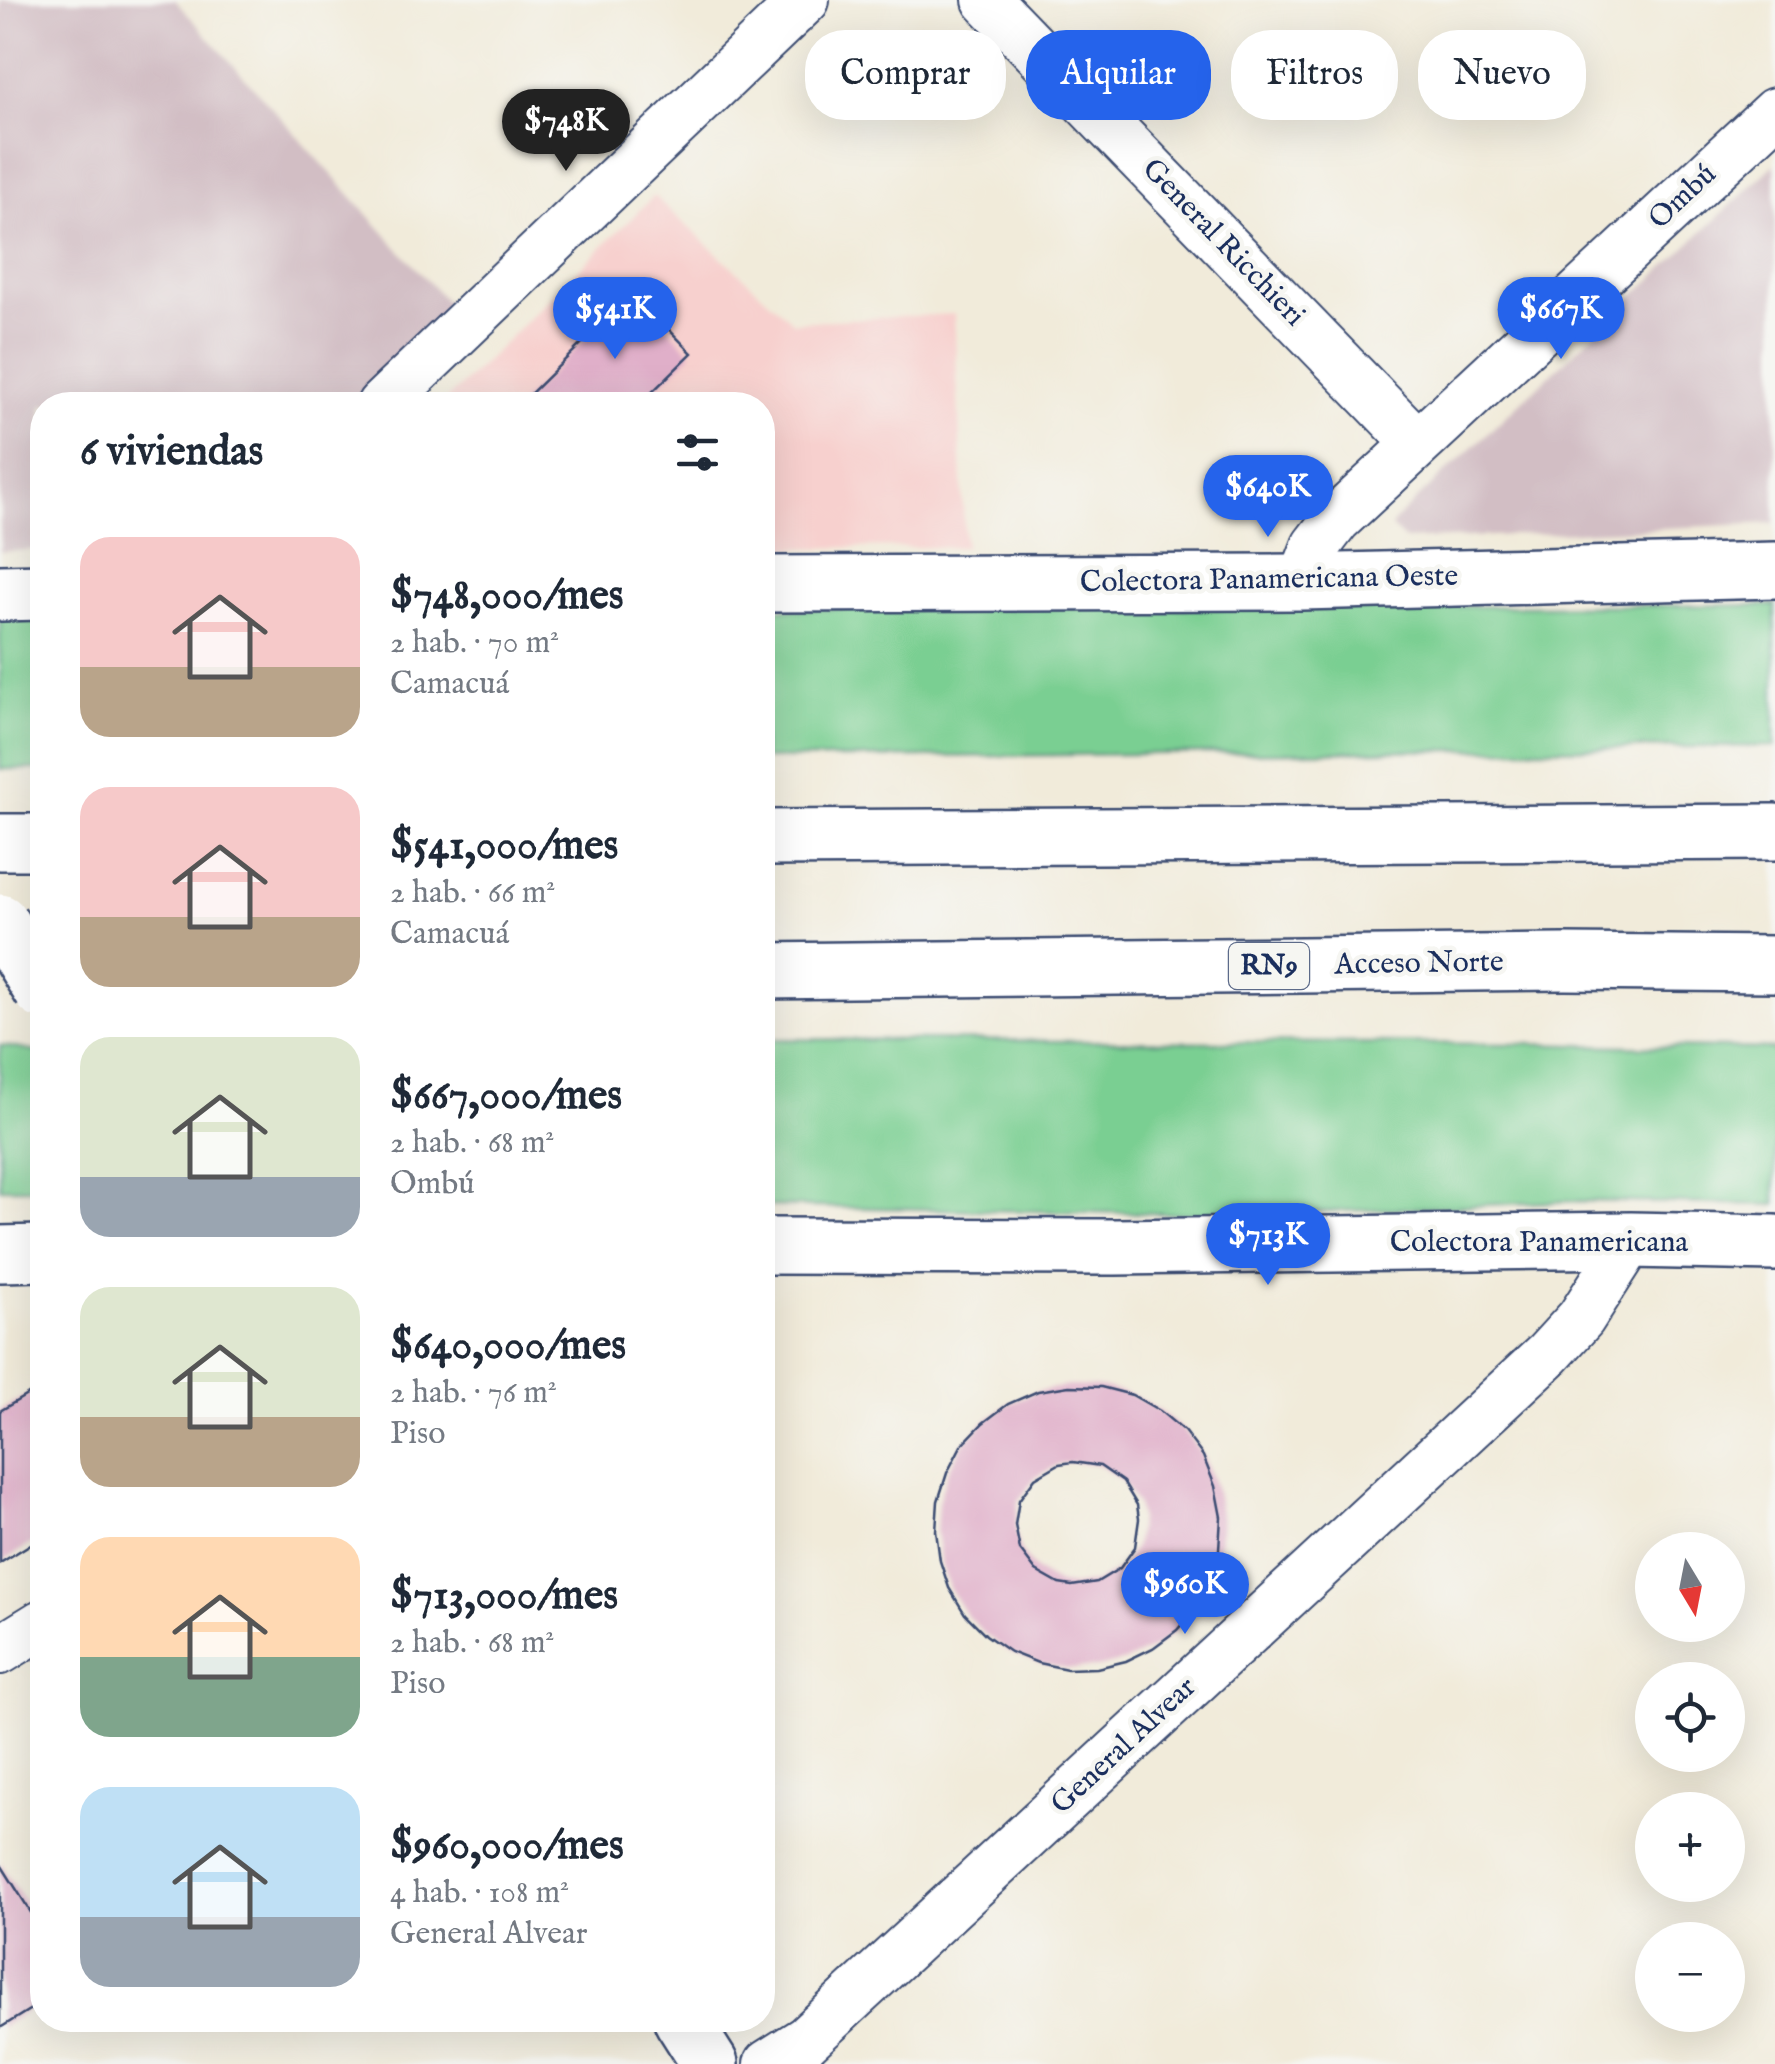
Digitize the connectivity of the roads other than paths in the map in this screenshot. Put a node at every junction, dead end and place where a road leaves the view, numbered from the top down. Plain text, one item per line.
1 (804, 0) edge
2 (988, 0) edge
3 (1775, 112) edge
4 (395, 392) edge
5 (1417, 443) junction
6 (1775, 570) edge
7 (1302, 582) junction
8 (775, 584) edge
9 (30, 592) edge
10 (0, 593) edge
11 (1775, 814) edge
12 (1775, 832) edge
13 (1556, 833) junction
14 (775, 838) edge
15 (0, 842) edge
16 (30, 842) edge
17 (0, 922) edge
18 (1564, 962) junction
19 (1775, 964) edge
20 (30, 971) edge
21 (775, 972) edge
22 (0, 980) edge
23 (30, 980) edge
24 (1775, 992) edge
25 (1630, 1240) junction
26 (1775, 1243) edge
27 (775, 1246) edge
28 (30, 1253) edge
29 (0, 1254) edge
30 (30, 1631) edge
31 (0, 1650) edge
32 (690, 2032) edge
33 (710, 2064) edge
34 (768, 2064) edge

1 - 4 street
2 - 5 street, General Ricchieri
3 - 5 street, Ombú
5 - 7 street, Ombú
6 - 7 main road, Colectora Panamericana Oeste
7 - 8 main road, Colectora Panamericana Oeste
9 - 10 main road
11 - 13 main road
12 - 13 main road
13 - 14 main road
15 - 16 main road
17 - 20 main road, bridge
18 - 19 main road, Acceso Norte / RN9
18 - 21 main road, Acceso Norte / RN9
18 - 24 main road
22 - 23 main road
25 - 26 main road, Colectora Panamericana
25 - 27 main road, Colectora Panamericana
25 - 34 street, General Alvear
28 - 29 main road
30 - 31 street
32 - 33 main road

